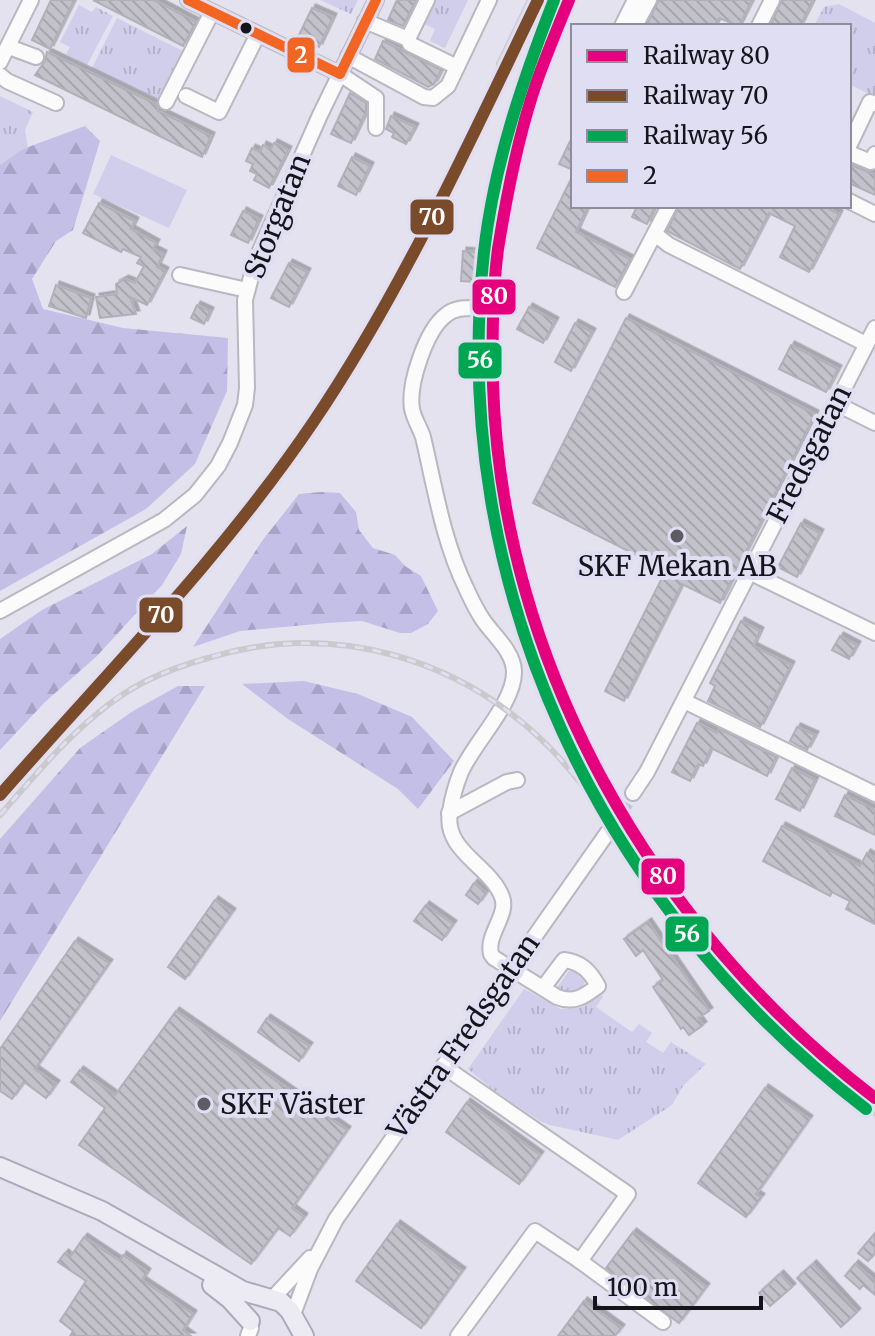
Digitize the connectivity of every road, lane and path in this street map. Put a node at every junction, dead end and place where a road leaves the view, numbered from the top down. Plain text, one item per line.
1 (31, 0) edge
2 (376, 0) edge
3 (427, 0) edge
4 (489, 0) edge
5 (635, 0) edge
6 (649, 0) edge
7 (772, 0) edge
8 (192, 1) edge
9 (212, 12) junction
10 (365, 21) junction
11 (623, 24) edge
12 (636, 24) edge
13 (760, 24) edge
14 (258, 34) junction
15 (408, 39) junction
16 (9, 47) junction
17 (348, 56) junction
18 (36, 57) dead end
19 (0, 62) edge
20 (457, 67) junction
21 (340, 74) junction
22 (0, 75) edge
23 (186, 96) dead end
24 (166, 102) dead end
25 (56, 103) dead end
26 (875, 104) edge
27 (854, 122) edge
28 (376, 128) dead end
29 (851, 154) edge
30 (875, 154) edge
31 (851, 202) edge
32 (668, 208) edge
33 (875, 214) edge
34 (656, 235) junction
35 (180, 275) dead end
36 (247, 290) junction
37 (624, 292) dead end
38 (474, 308) dead end
39 (875, 328) edge
40 (866, 344) junction
41 (835, 403) junction
42 (875, 423) edge
43 (749, 572) junction
44 (0, 611) edge
45 (875, 633) edge
46 (684, 701) junction
47 (517, 780) dead end
48 (633, 793) tunnel mouth
49 (875, 794) edge
50 (449, 813) junction
51 (608, 832) tunnel mouth
52 (511, 968) junction
53 (543, 988) dead end
54 (443, 1066) junction
55 (0, 1167) edge
56 (323, 1243) junction
57 (183, 1259) junction
58 (580, 1261) junction
59 (270, 1300) junction
60 (663, 1322) dead end
61 (291, 1324) edge
62 (251, 1330) edge
63 (304, 1336) edge
64 (458, 1336) edge

1 - 16 street
2 - 10 street, Storgatan
3 - 15 street
4 - 20 street
5 - 11 street
6 - 12 street
7 - 13 street
8 - 9 street
9 - 14 street
9 - 24 street
10 - 15 street
10 - 17 street, Storgatan
14 - 21 street
14 - 23 street
15 - 20 street
16 - 18 street
16 - 19 street
17 - 20 street
17 - 21 street, Storgatan
21 - 28 street
21 - 36 street, Storgatan
22 - 25 street
26 - 27 street
29 - 30 street
31 - 33 street
32 - 34 street
34 - 37 street
34 - 40 street
35 - 36 street
36 - 44 street, Storgatan
38 - 50 street
39 - 40 street, Fredsgatan
40 - 41 street, Fredsgatan
41 - 42 street
41 - 43 street, Fredsgatan
43 - 45 street
43 - 46 street, Fredsgatan
46 - 48 street, Fredsgatan
46 - 49 street
47 - 50 street
50 - 52 street
51 - 52 street, Västra Fredsgatan
52 - 53 street
52 - 54 street, Västra Fredsgatan
54 - 56 street, Västra Fredsgatan
54 - 58 street
55 - 57 main road
56 - 59 street, Västra Fredsgatan
56 - 61 street, Västra Fredsgatan
57 - 59 main road
57 - 62 main road
58 - 60 street
58 - 64 street
59 - 61 main road
59 - 62 main road
61 - 63 main road

